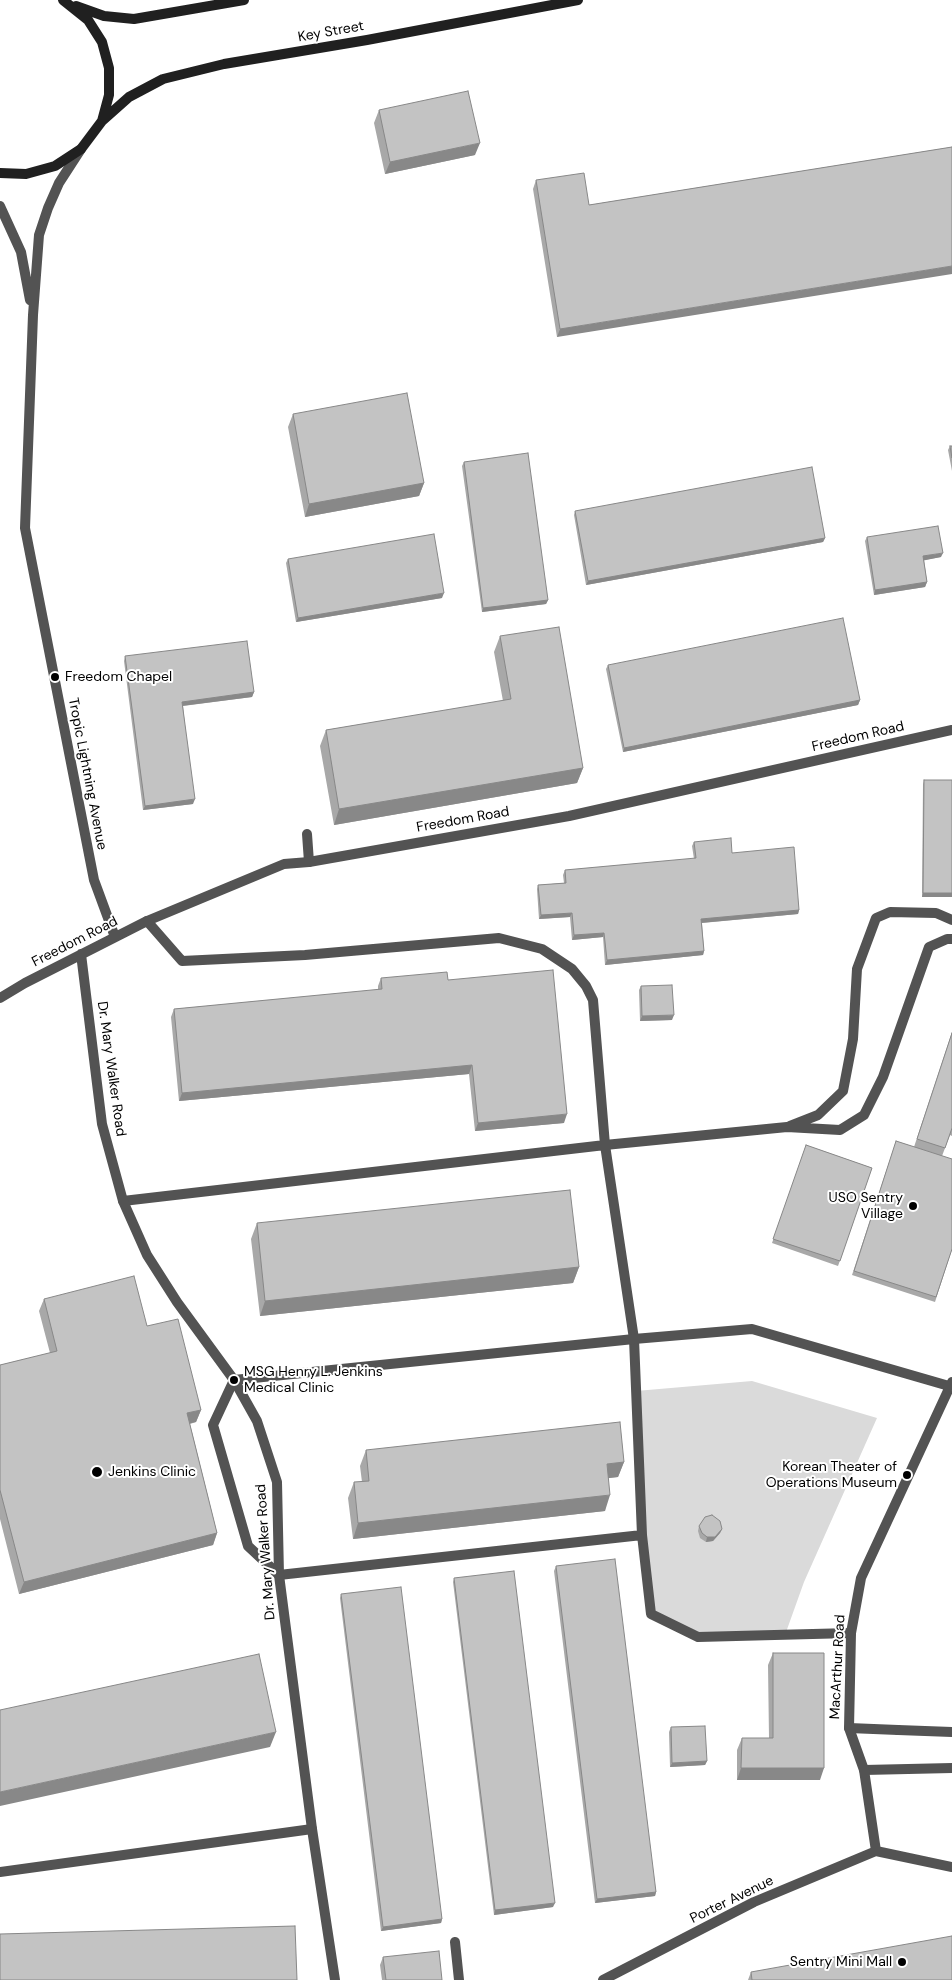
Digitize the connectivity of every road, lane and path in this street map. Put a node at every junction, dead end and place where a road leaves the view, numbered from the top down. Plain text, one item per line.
1 (244, 0) edge
2 (578, 0) edge
3 (65, 1) edge
4 (102, 121) junction
5 (81, 149) junction
6 (0, 173) edge
7 (0, 206) edge
8 (33, 316) junction
9 (952, 730) edge
10 (307, 834) dead end
11 (309, 862) junction
12 (952, 920) edge
13 (147, 921) junction
14 (116, 936) junction
15 (952, 939) edge
16 (81, 954) junction
17 (0, 998) edge
18 (787, 1127) junction
19 (605, 1145) junction
20 (123, 1201) junction
21 (634, 1339) junction
22 (234, 1380) junction
23 (951, 1384) edge
24 (642, 1535) junction
25 (279, 1574) junction
26 (851, 1633) junction
27 (849, 1728) junction
28 (952, 1732) edge
29 (952, 1768) edge
30 (864, 1770) junction
31 (312, 1829) junction
32 (876, 1851) junction
33 (952, 1867) edge
34 (0, 1872) edge
35 (455, 1942) dead end
36 (335, 1980) edge
37 (459, 1980) edge
38 (603, 1980) edge

1 - 3 main road
2 - 4 main road, Key Street
3 - 4 main road
4 - 5 main road
5 - 6 main road
5 - 8 street
7 - 8 street
8 - 14 street, Tropic Lightning Avenue
9 - 11 street, Freedom Road
10 - 11 street
11 - 13 street, Freedom Road
12 - 18 street
13 - 14 street, Freedom Road
13 - 19 street
14 - 16 street, Freedom Road
15 - 18 street
16 - 17 street, Freedom Road
16 - 20 street, Dr. Mary Walker Road
18 - 19 street
19 - 20 street
19 - 21 street
20 - 22 street, Dr. Mary Walker Road
21 - 22 street
21 - 23 street
21 - 24 street
22 - 25 street, Dr. Mary Walker Road
22 - 25 street
23 - 26 street, MacArthur Road
24 - 25 street
24 - 26 street
25 - 31 street, Dr. Mary Walker Road
26 - 27 street, MacArthur Road
27 - 28 street
27 - 30 street, MacArthur Road
29 - 30 street
30 - 32 street, MacArthur Road
31 - 34 street
31 - 36 street, Dr. Mary Walker Road
32 - 33 street
32 - 38 street, Porter Avenue
35 - 37 street

